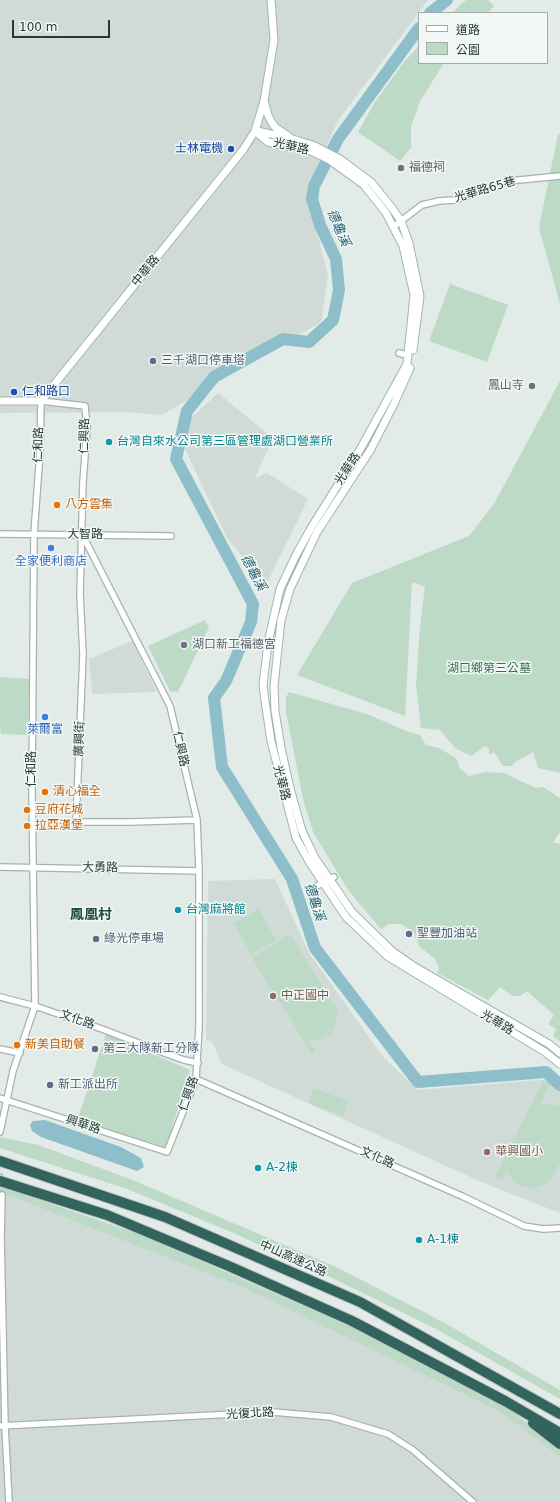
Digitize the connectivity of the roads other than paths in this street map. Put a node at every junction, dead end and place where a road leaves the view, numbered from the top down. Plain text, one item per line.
1 (271, 0) edge
2 (264, 101) junction
3 (255, 131) junction
4 (293, 139) junction
5 (326, 155) junction
6 (336, 160) junction
7 (560, 176) edge
8 (401, 221) junction
9 (393, 227) junction
10 (399, 353) dead end
11 (408, 355) junction
12 (41, 401) junction
13 (0, 402) edge
14 (0, 534) edge
15 (34, 534) junction
16 (82, 535) junction
17 (171, 536) dead end
18 (197, 820) junction
19 (0, 867) edge
20 (34, 867) junction
21 (199, 871) junction
22 (325, 881) junction
23 (389, 954) junction
24 (0, 997) edge
25 (35, 1006) junction
26 (0, 1049) edge
27 (20, 1053) junction
28 (560, 1053) edge
29 (198, 1063) junction
30 (560, 1064) edge
31 (196, 1079) junction
32 (0, 1098) edge
33 (7, 1100) junction
34 (0, 1132) edge
35 (167, 1152) joint
36 (0, 1161) edge
37 (0, 1181) edge
38 (2, 1195) dead end
39 (560, 1228) edge
40 (1, 1237) edge
41 (505, 1401) junction
42 (560, 1414) edge
43 (2, 1426) edge
44 (560, 1433) edge
45 (560, 1444) edge
46 (10, 1502) edge
47 (473, 1502) edge

1 - 2 street, 中華路
2 - 3 street, 中華路
2 - 4 street
3 - 4 street, 光華路
3 - 5 street, 光華路
3 - 12 street, 中華路
4 - 5 street, 光華路
5 - 6 street, 光華路
6 - 8 street, 光華路
6 - 9 street, 光華路
7 - 8 street, 光華路65巷
8 - 9 street, 光華路65巷
8 - 22 street, 光華路
9 - 11 street, 光華路
10 - 11 street
11 - 22 street, 光華路
12 - 13 street
12 - 15 street, 仁和路
12 - 16 street, 仁興路
14 - 15 street, 大智路
15 - 16 street, 大智路
15 - 20 street, 仁和路
16 - 17 street, 大智路
16 - 18 street, 仁興路
16 - 18 street, 廣興街
18 - 21 street, 仁興路
19 - 20 street, 大勇路
20 - 21 street, 大勇路
20 - 25 street, 仁和路
21 - 29 street, 仁興路
22 - 23 street, 光華路
23 - 28 street, 光華路
23 - 30 street, 光華路
24 - 25 street, 文化路
25 - 27 street, 仁和路
25 - 29 street, 文化路
26 - 27 street
27 - 33 street, 仁和路
29 - 31 street, 仁興路
31 - 35 street, 仁興路
31 - 39 street, 文化路
32 - 33 street, 興華路
33 - 34 street, 仁和路
33 - 35 street, 興華路
36 - 42 highway, 中山高速公路
37 - 41 highway
38 - 40 street
40 - 43 street
41 - 44 highway
41 - 45 highway
43 - 46 street
43 - 47 street, 光復北路

